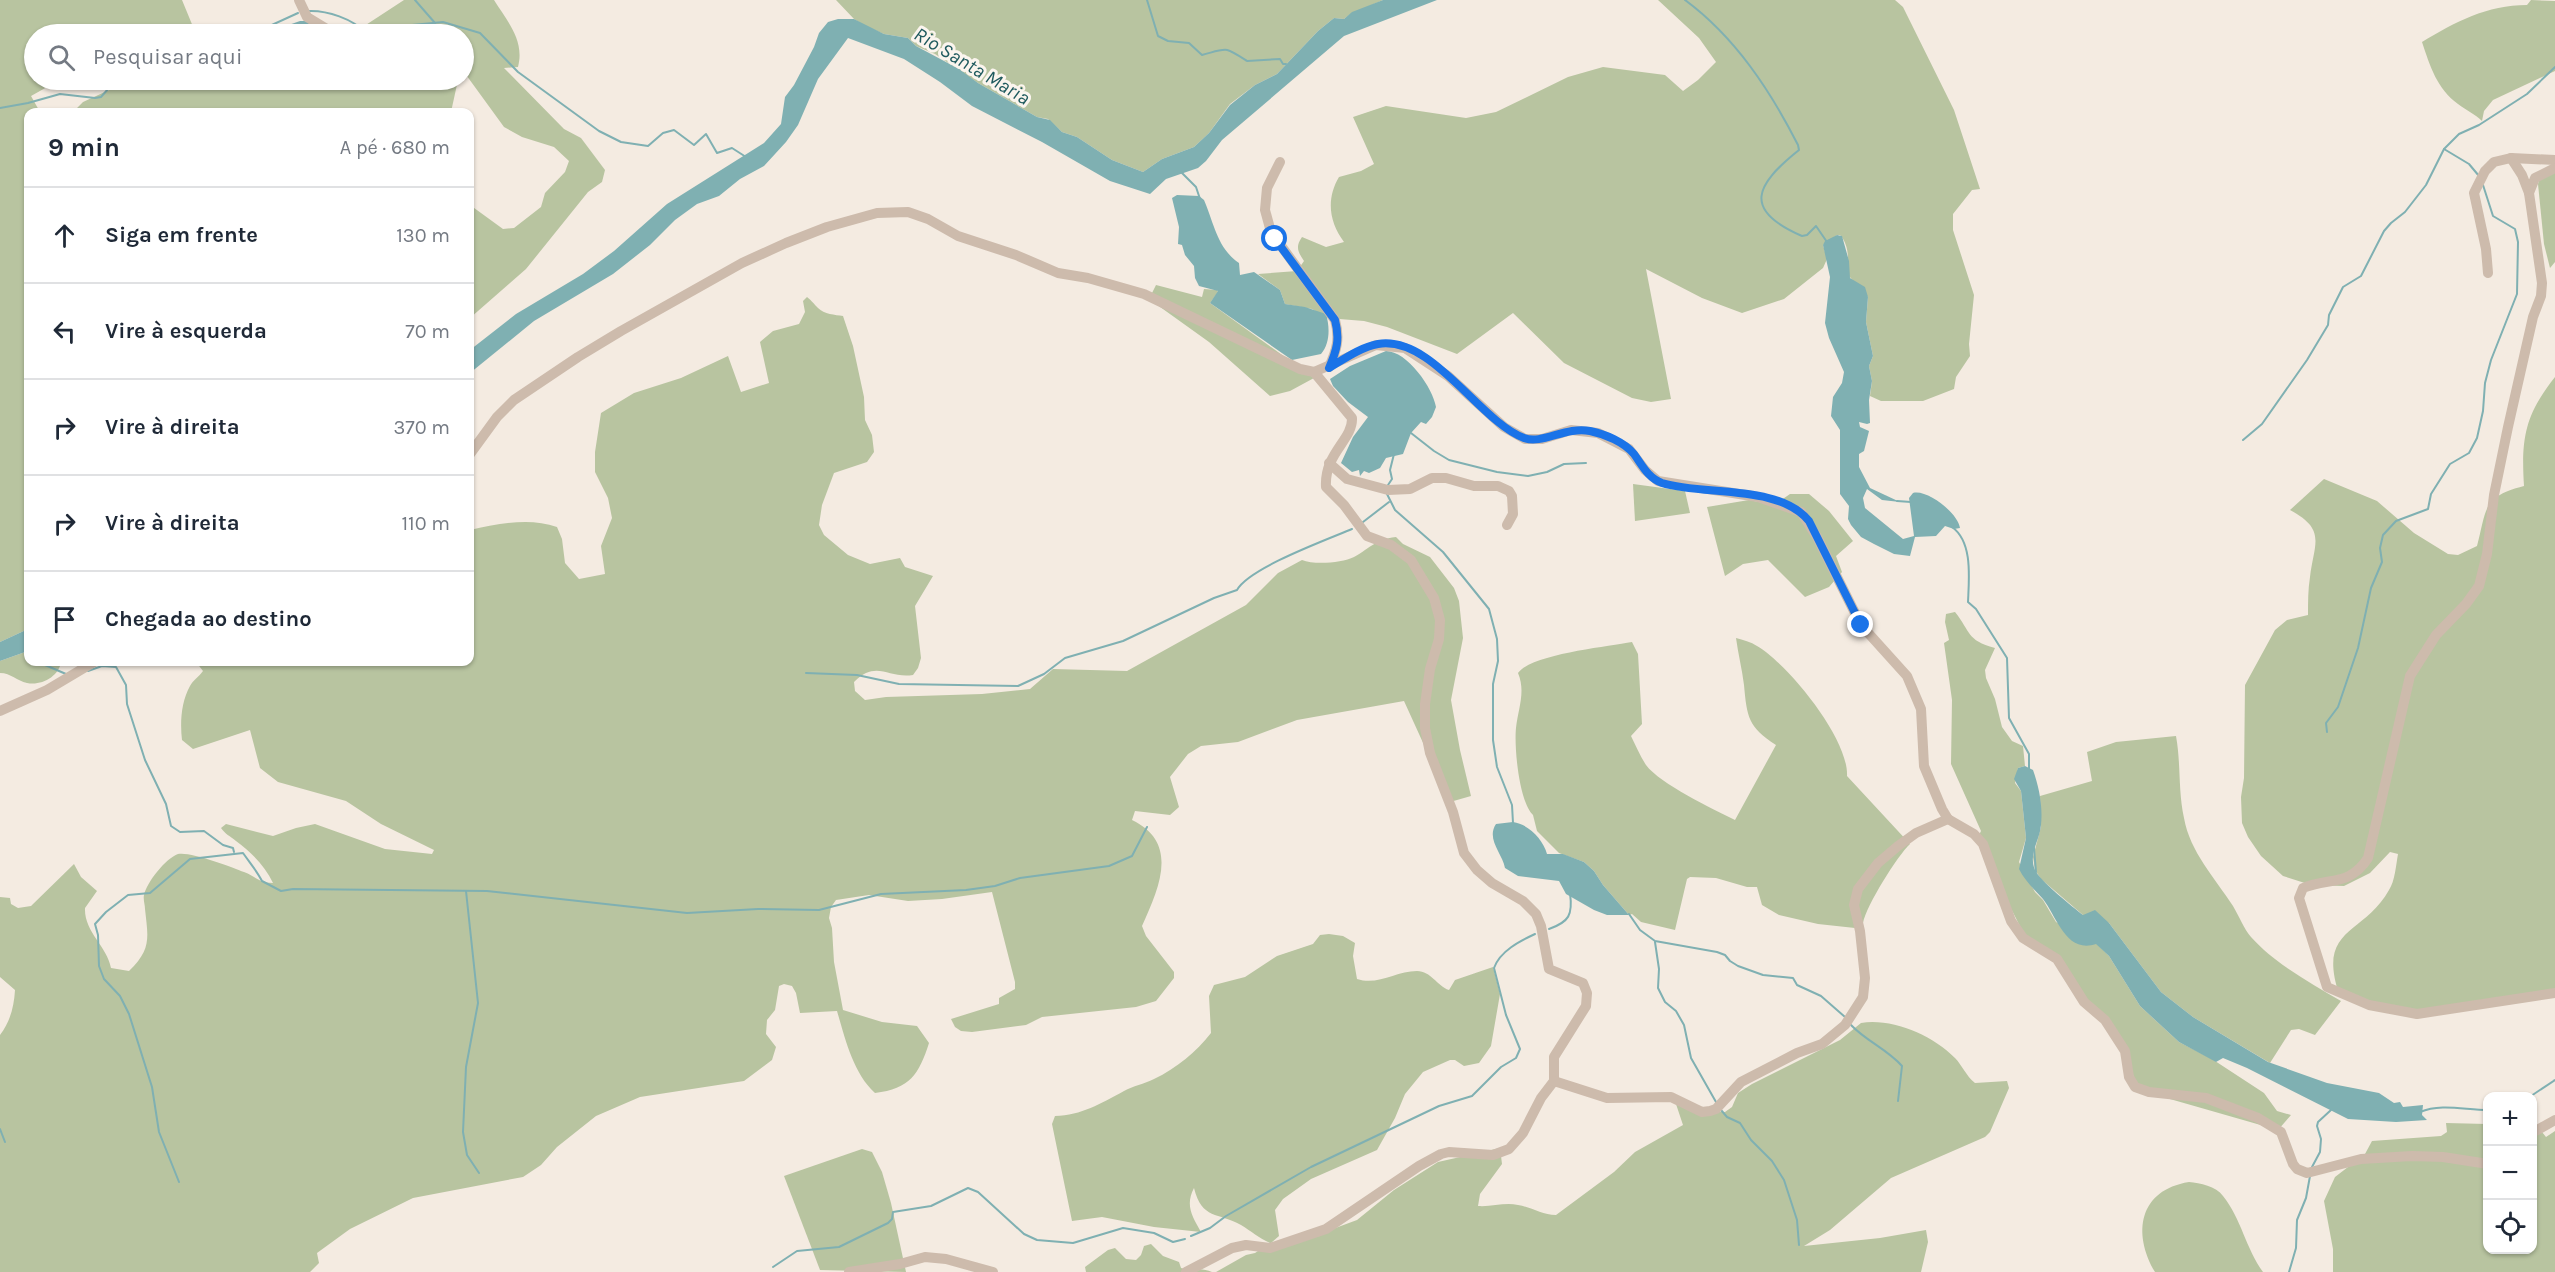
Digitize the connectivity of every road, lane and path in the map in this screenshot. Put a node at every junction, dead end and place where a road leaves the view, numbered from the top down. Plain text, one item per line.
1 (299, 0) edge
2 (319, 24) edge
3 (2511, 158) junction
4 (2555, 160) edge
5 (1280, 162) dead end
6 (2555, 168) edge
7 (2529, 193) junction
8 (2488, 273) dead end
9 (1329, 368) junction
10 (1314, 372) junction
11 (474, 449) edge
12 (1329, 463) junction
13 (1507, 525) dead end
14 (87, 666) edge
15 (0, 711) edge
16 (1948, 819) junction
17 (2555, 993) edge
18 (1554, 1081) junction
19 (2555, 1120) edge
20 (2537, 1129) edge
21 (2483, 1163) edge
22 (849, 1272) edge
23 (993, 1272) edge
24 (1186, 1272) edge

1 - 2 street
3 - 4 street
3 - 7 street
3 - 8 street
5 - 9 street
6 - 7 street
7 - 17 street
9 - 10 street
9 - 16 street
10 - 11 street
10 - 12 street
12 - 13 street
12 - 18 street
14 - 15 street
16 - 18 street
16 - 21 street
18 - 24 street
19 - 20 street
22 - 23 street

